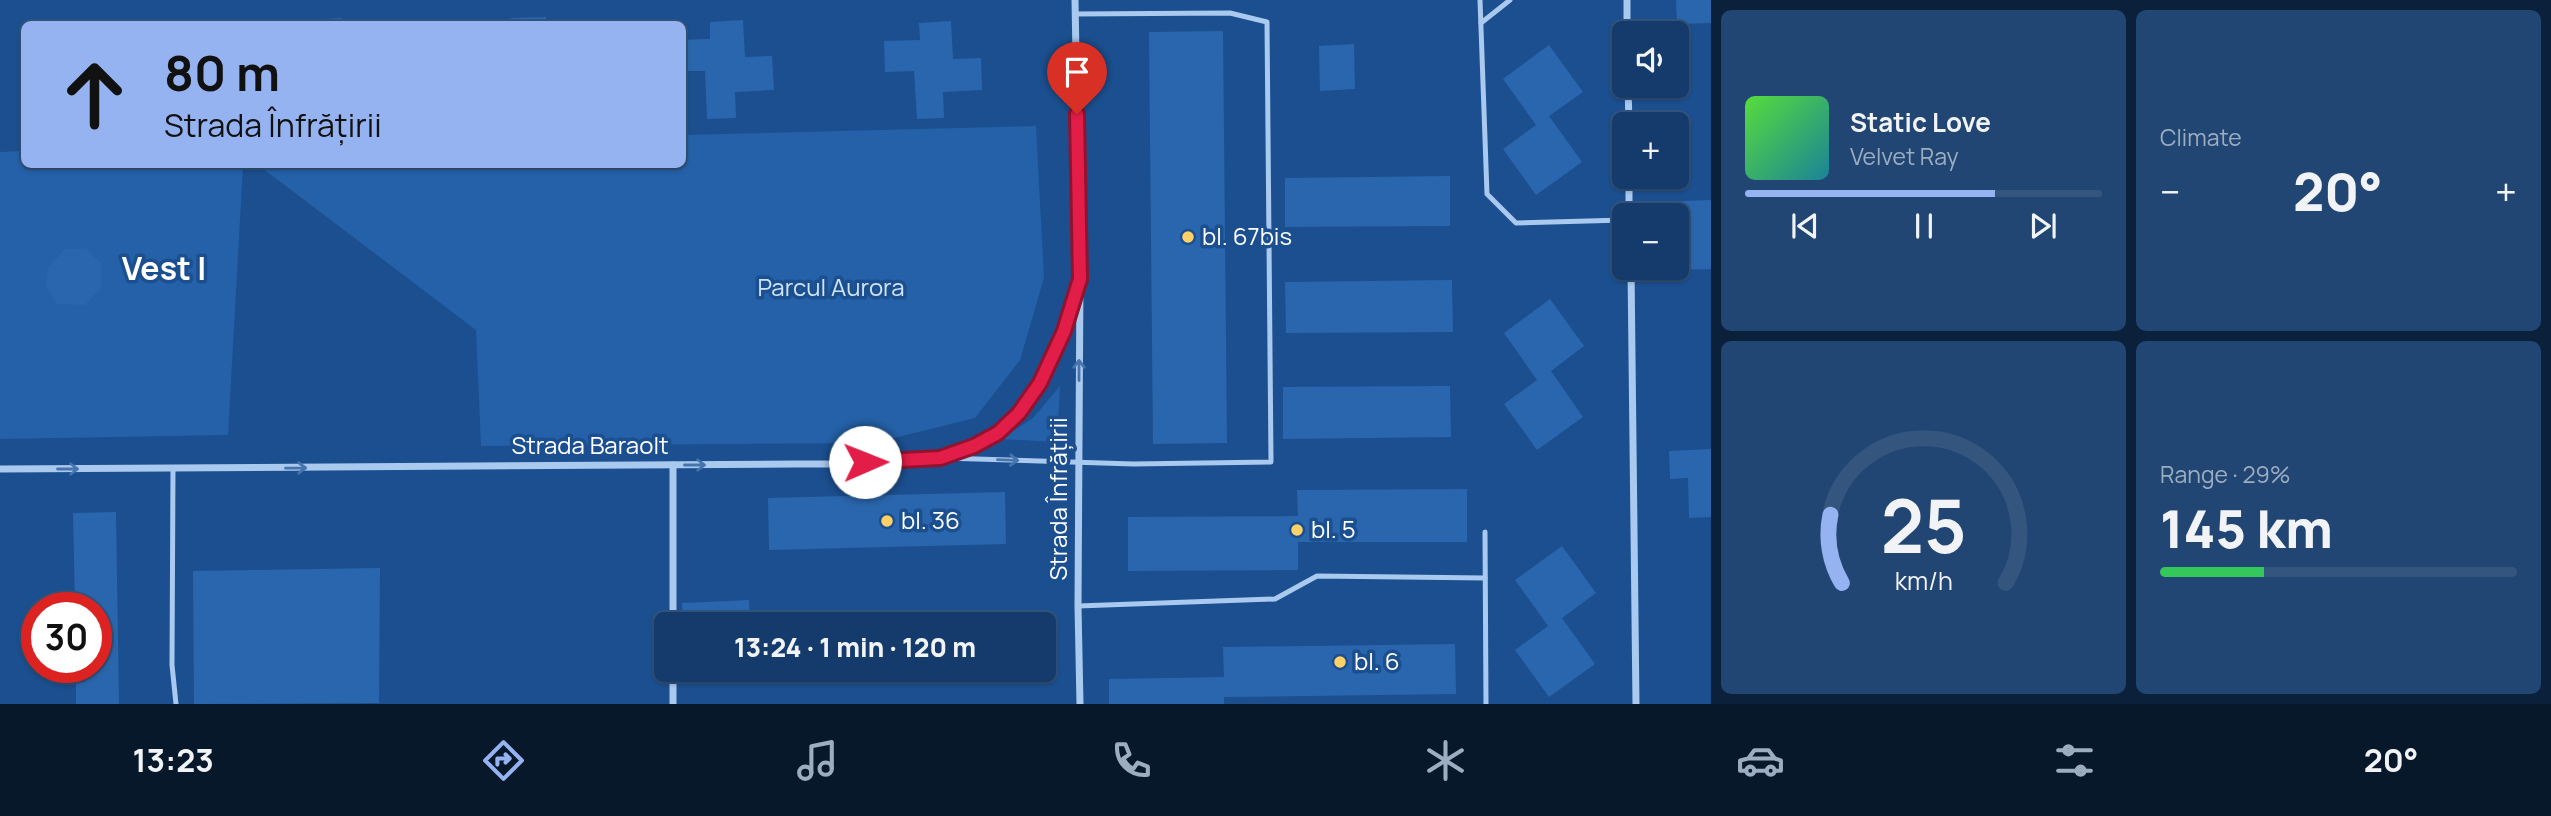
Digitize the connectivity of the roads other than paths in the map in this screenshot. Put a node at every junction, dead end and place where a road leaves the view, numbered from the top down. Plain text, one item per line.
1 (1075, 0) edge
2 (1480, 0) edge
3 (1510, 0) edge
4 (1627, 0) edge
5 (1075, 14) junction
6 (1627, 21) edge
7 (1481, 23) junction
8 (1612, 220) edge
9 (1080, 279) junction
10 (1631, 280) edge
11 (940, 458) junction
12 (1079, 463) junction
13 (673, 465) junction
14 (173, 468) junction
15 (0, 469) edge
16 (1485, 532) dead end
17 (1485, 578) junction
18 (1078, 606) junction
19 (673, 612) edge
20 (673, 682) edge
21 (176, 704) edge
22 (673, 704) edge
23 (1080, 704) edge
24 (1486, 704) edge
25 (1636, 704) edge

1 - 5 street, Strada Înfrățirii
2 - 7 lane
3 - 7 lane
4 - 6 street
5 - 9 street, Strada Înfrățirii
5 - 12 lane
7 - 8 lane
9 - 11 street, Strada Baraolt
12 -> 9 street, Strada Înfrățirii
10 - 25 street
11 -> 12 lane
13 -> 11 street, Strada Baraolt
12 - 18 street, Strada Înfrățirii
14 -> 13 street, Strada Baraolt
13 - 19 street
15 -> 14 street, Strada Baraolt
14 - 21 lane
16 - 17 lane
17 - 18 lane
17 - 24 lane
18 - 23 street, Strada Înfrățirii
20 - 22 street

